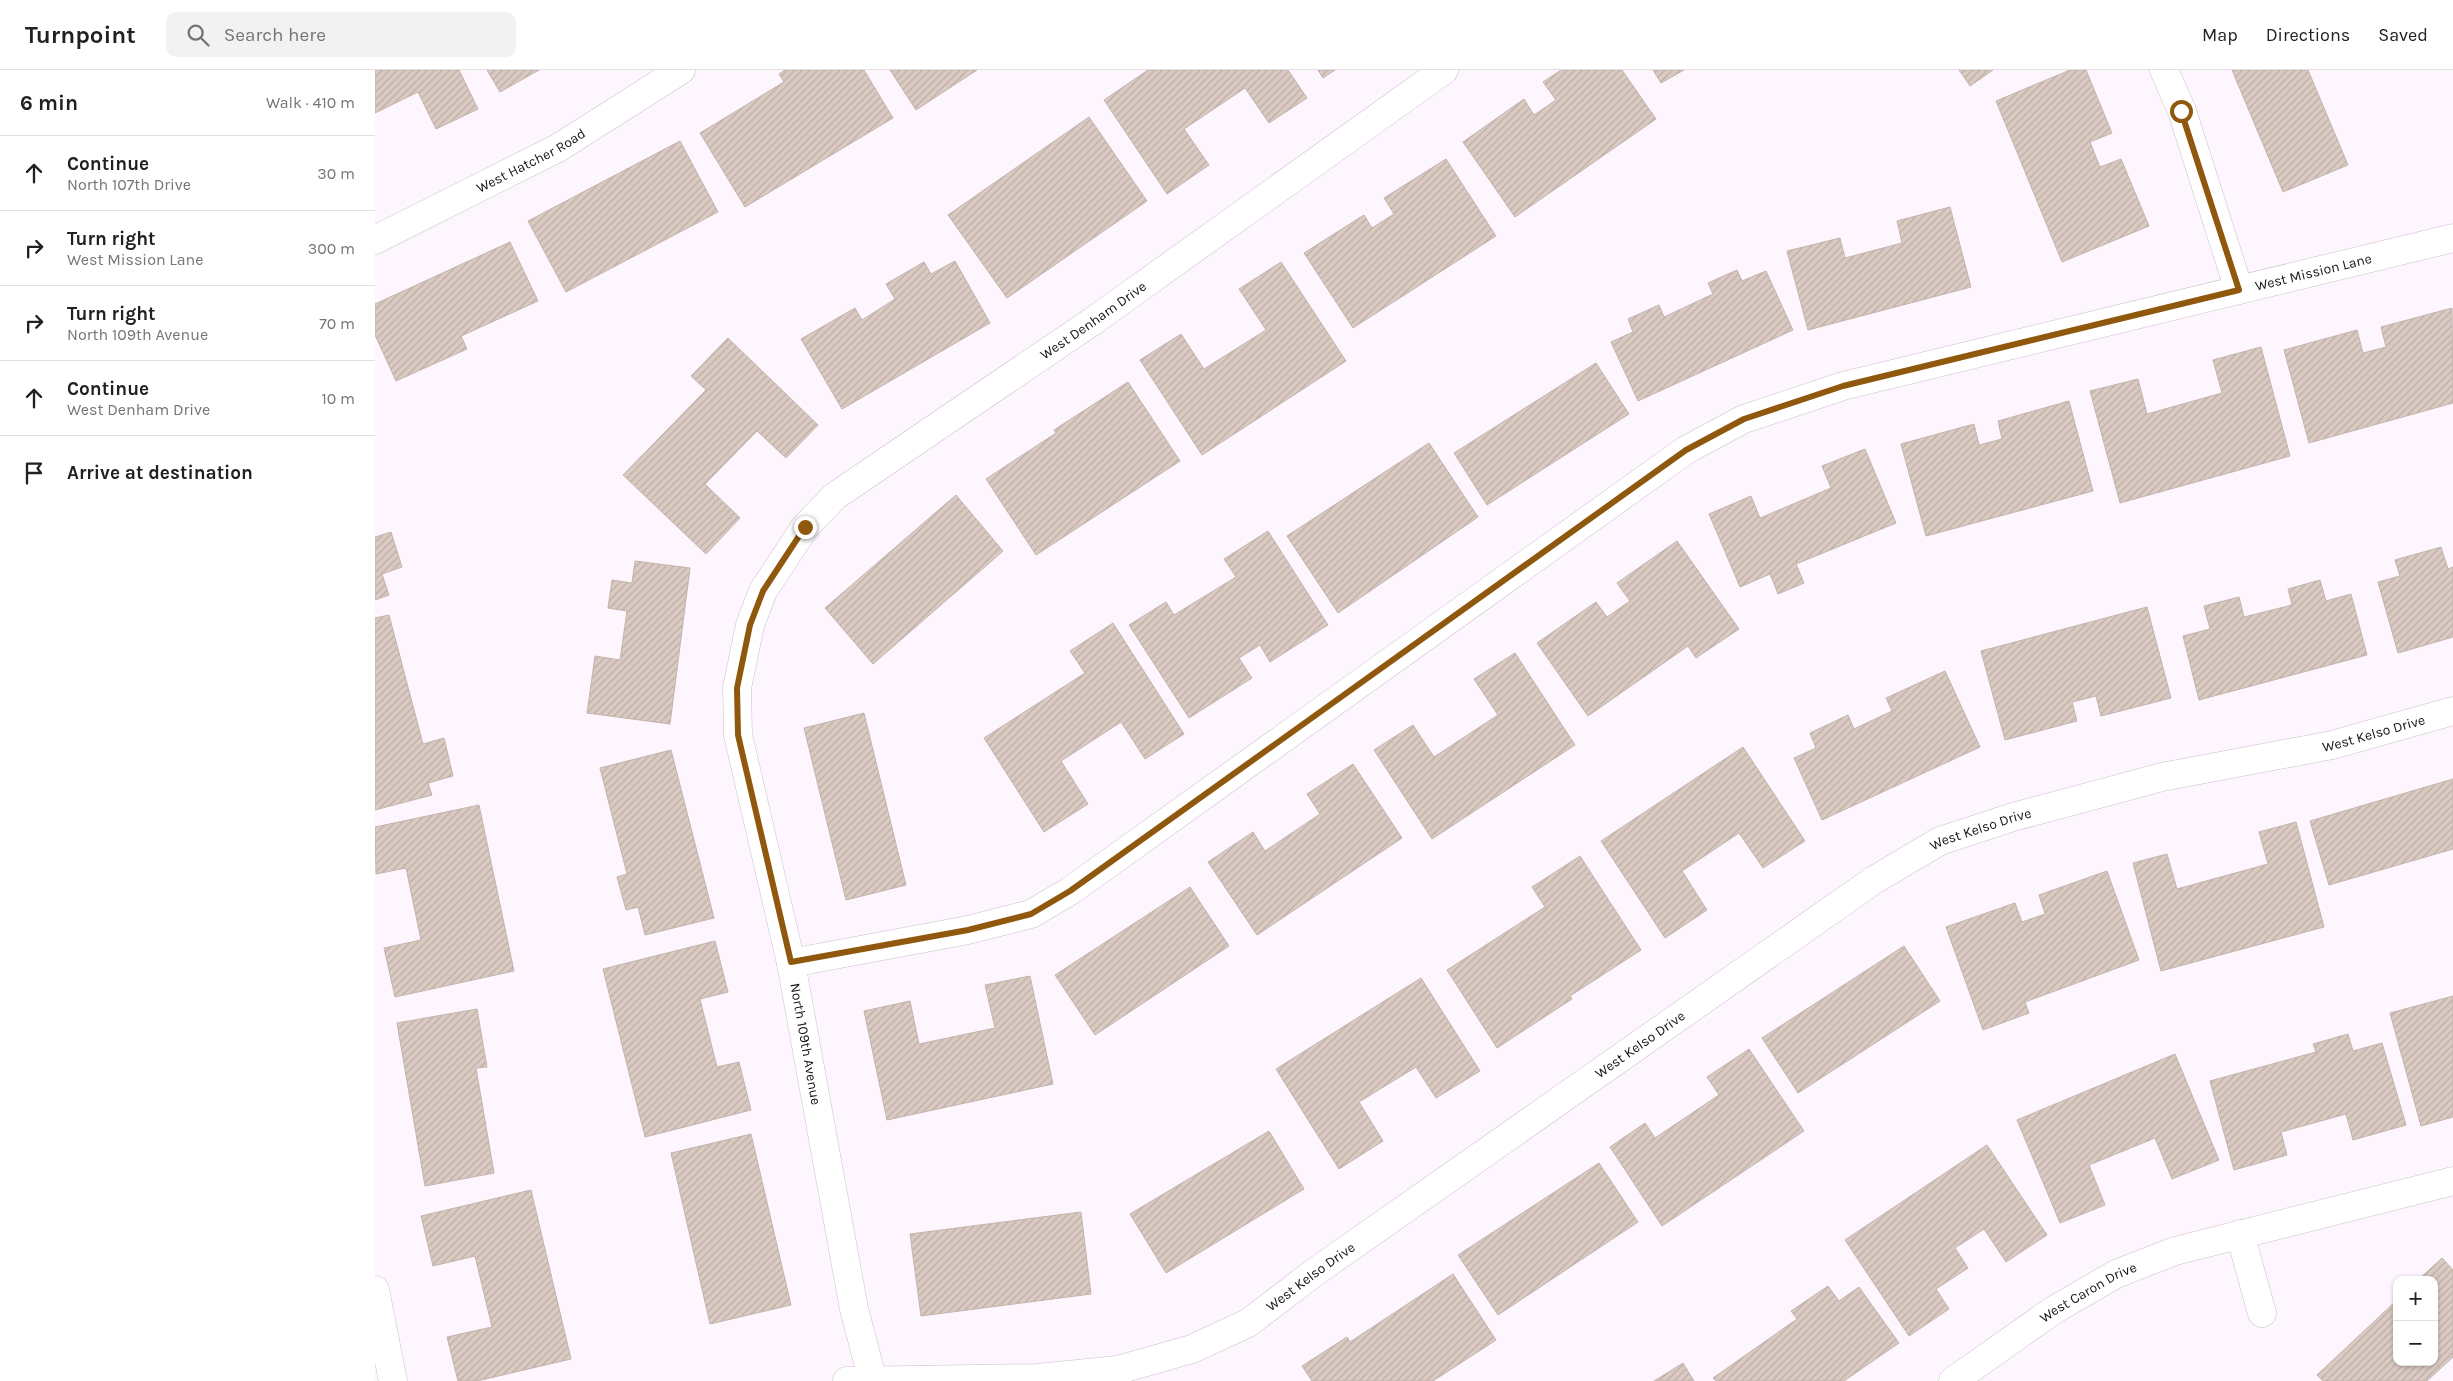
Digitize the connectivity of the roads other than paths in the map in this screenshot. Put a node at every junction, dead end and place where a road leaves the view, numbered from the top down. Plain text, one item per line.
1 (681, 70) edge
2 (1444, 70) edge
3 (2164, 70) edge
4 (2453, 238) edge
5 (375, 240) edge
6 (2239, 290) junction
7 (763, 591) joint
8 (2453, 711) edge
9 (791, 962) junction
10 (2453, 1181) edge
11 (2240, 1234) junction
12 (375, 1290) edge
13 (2262, 1313) dead end
14 (393, 1381) edge
15 (864, 1381) edge
16 (1953, 1381) edge

1 - 5 street, West Hatcher Road
2 - 7 street, West Denham Drive
3 - 6 street
4 - 6 street, West Mission Lane
6 - 9 street, West Mission Lane
7 - 9 street, North 109th Avenue
8 - 15 street, West Kelso Drive
9 - 15 street, North 109th Avenue
10 - 11 street, West Caron Drive
11 - 13 street
11 - 16 street, West Caron Drive
12 - 14 street

